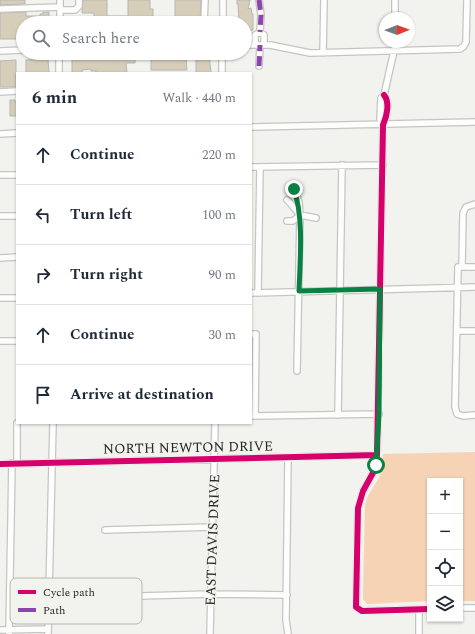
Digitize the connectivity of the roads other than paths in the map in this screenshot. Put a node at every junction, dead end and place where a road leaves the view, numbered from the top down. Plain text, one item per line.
1 (60, 0) edge
2 (79, 0) edge
3 (205, 0) edge
4 (223, 0) edge
5 (259, 0) edge
6 (324, 0) edge
7 (395, 0) edge
8 (467, 0) edge
9 (60, 8) junction
10 (0, 9) edge
11 (395, 12) edge
12 (60, 16) edge
13 (204, 16) edge
14 (223, 16) edge
15 (260, 32) junction
16 (252, 45) edge
17 (260, 45) junction
18 (394, 48) edge
19 (16, 50) edge
20 (0, 51) edge
21 (394, 51) junction
22 (323, 53) junction
23 (59, 60) edge
24 (222, 60) edge
25 (259, 66) dead end
26 (59, 72) edge
27 (222, 72) edge
28 (16, 91) edge
29 (0, 92) edge
30 (475, 122) edge
31 (383, 125) junction
32 (252, 127) edge
33 (16, 133) edge
34 (0, 134) edge
35 (383, 165) junction
36 (260, 166) junction
37 (342, 166) junction
38 (252, 167) edge
39 (0, 175) edge
40 (16, 175) edge
41 (294, 189) dead end
42 (286, 200) dead end
43 (475, 204) edge
44 (300, 215) junction
45 (0, 216) edge
46 (16, 216) edge
47 (316, 218) dead end
48 (287, 221) dead end
49 (0, 258) edge
50 (16, 258) edge
51 (462, 267) junction
52 (475, 267) edge
53 (457, 287) junction
54 (475, 287) edge
55 (380, 289) junction
56 (340, 290) junction
57 (299, 291) junction
58 (258, 292) junction
59 (252, 293) edge
60 (0, 298) edge
61 (16, 298) edge
62 (457, 331) junction
63 (475, 331) edge
64 (252, 334) edge
65 (0, 341) edge
66 (16, 341) edge
67 (297, 371) dead end
68 (379, 414) junction
69 (338, 415) junction
70 (475, 415) edge
71 (253, 416) edge
72 (17, 424) edge
73 (53, 424) edge
74 (215, 424) edge
75 (377, 456) junction
76 (288, 457) junction
77 (215, 459) junction
78 (52, 462) junction
79 (14, 463) junction
80 (0, 464) edge
81 (212, 527) junction
82 (105, 530) dead end
83 (11, 578) edge
84 (49, 578) edge
85 (211, 594) junction
86 (287, 595) junction
87 (142, 596) edge
88 (10, 598) edge
89 (463, 608) edge
90 (475, 608) edge
91 (419, 609) junction
92 (427, 609) edge
93 (0, 630) edge
94 (48, 631) edge
95 (9, 632) edge
96 (210, 634) edge
97 (288, 634) edge
98 (419, 634) edge

1 - 9 street
2 - 9 street
3 - 13 street
4 - 14 street
5 - 15 street
6 - 22 street
7 - 11 street
8 - 21 street
9 - 10 street
9 - 12 street
15 - 17 street
15 - 17 street
16 - 17 street
17 - 22 street
17 - 25 street
18 - 21 street
19 - 20 street
21 - 22 street
21 - 31 street
23 - 26 street
24 - 27 street
28 - 29 street
30 - 31 street
31 - 32 street
31 - 35 street
33 - 34 street
35 - 37 street
35 - 55 street
36 - 37 street
36 - 38 street
36 - 58 street
37 - 56 street
39 - 40 street
41 - 44 street
42 - 44 street
43 - 51 street
44 - 47 street
44 - 48 street
44 - 57 street
45 - 46 street
49 - 50 street
51 - 52 street
51 - 53 street
53 - 54 street
53 - 55 street
53 - 62 street
55 - 56 street
55 - 68 street
56 - 57 street
56 - 69 street
57 - 58 street
57 - 67 street
58 - 59 street
60 - 61 street
62 - 63 street
62 - 70 street
64 - 71 street
65 - 66 street
68 - 69 street
68 - 75 street
69 - 71 street
72 - 79 street
73 - 78 street
74 - 77 street, EAST DAVIS DRIVE
75 - 76 street, NORTH NEWTON DRIVE
75 - 91 street
76 - 77 street, NORTH NEWTON DRIVE
76 - 86 street
77 - 78 street, NORTH NEWTON DRIVE
77 - 81 street, EAST DAVIS DRIVE
78 - 79 street, NORTH NEWTON DRIVE
78 - 84 street
79 - 80 street, NORTH NEWTON DRIVE
79 - 83 street
81 - 82 street
81 - 85 street, EAST DAVIS DRIVE
85 - 86 street
85 - 87 street
85 - 96 street, EAST DAVIS DRIVE
86 - 97 street
88 - 95 street
89 - 90 street
91 - 92 street
91 - 98 street
93 - 95 street
94 - 95 street

